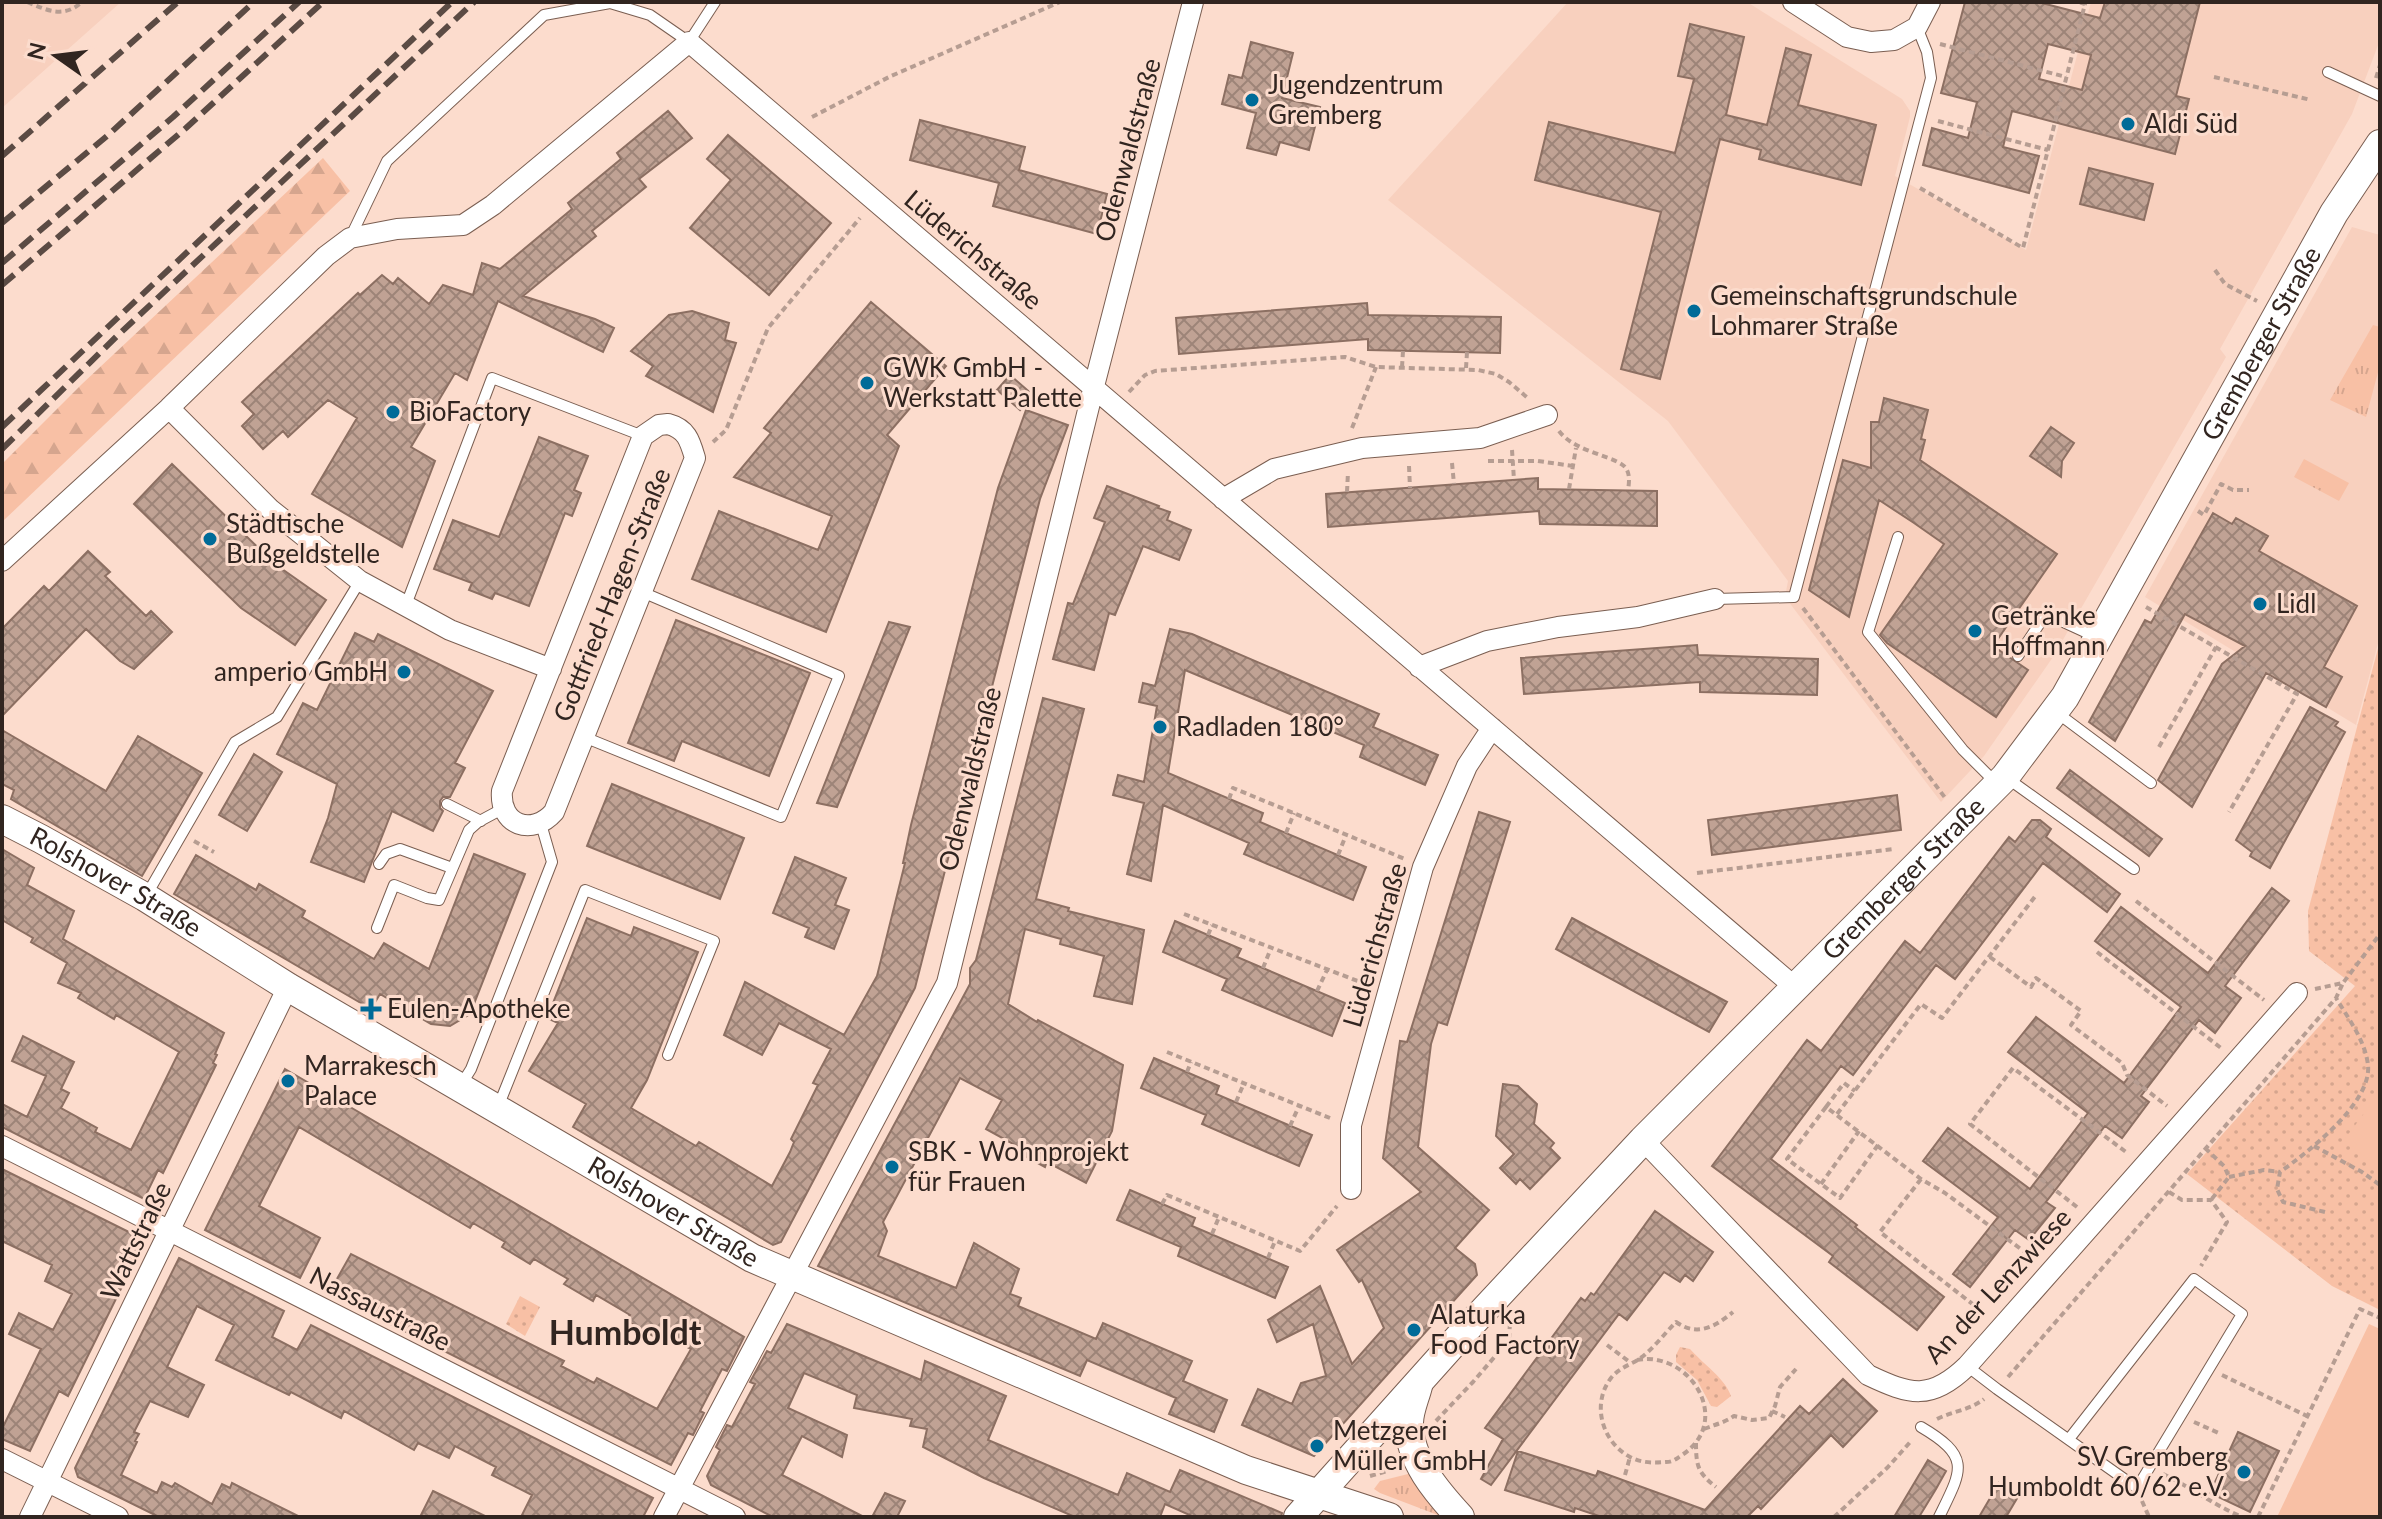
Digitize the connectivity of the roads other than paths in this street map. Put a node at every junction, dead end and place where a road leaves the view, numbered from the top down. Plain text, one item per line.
1 (715, 2) edge
2 (1193, 2) edge
3 (1793, 2) edge
4 (1930, 2) edge
5 (1920, 33) junction
6 (689, 42) junction
7 (2328, 72) dead end
8 (2380, 96) edge
9 (2380, 144) edge
10 (350, 238) junction
11 (1094, 386) junction
12 (169, 408) junction
13 (1547, 415) road end
14 (643, 436) junction
15 (1223, 499) junction
16 (1898, 537) dead end
17 (2, 561) edge
18 (360, 581) junction
19 (642, 592) junction
20 (1715, 599) joint
21 (406, 605) junction
22 (2098, 638) junction
23 (2018, 656) dead end
24 (1419, 667) junction
25 (551, 669) junction
26 (2054, 711) junction
27 (1492, 728) junction
28 (584, 737) junction
29 (2001, 780) junction
30 (2151, 783) dead end
31 (447, 804) dead end
32 (504, 808) junction
33 (2, 819) edge
34 (481, 821) junction
35 (541, 824) junction
36 (379, 864) dead end
37 (452, 868) junction
38 (2134, 869) dead end
39 (145, 897) junction
40 (377, 928) dead end
41 (288, 987) junction
42 (1796, 988) junction
43 (2297, 993) road end
44 (668, 1055) dead end
45 (459, 1087) junction
46 (497, 1109) junction
47 (1643, 1140) junction
48 (2, 1146) edge
49 (1351, 1189) road end
50 (169, 1231) junction
51 (790, 1276) junction
52 (1967, 1366) junction
53 (1419, 1383) junction
54 (1921, 1427) road end
55 (2069, 1439) junction
56 (2, 1459) edge
57 (47, 1482) junction
58 (679, 1489) junction
59 (1317, 1494) junction
60 (30, 1517) edge
61 (118, 1517) edge
62 (664, 1517) edge
63 (735, 1517) edge
64 (1298, 1517) edge
65 (1389, 1517) edge
66 (1460, 1517) edge
67 (1939, 1517) edge

1 - 6 lane
2 - 11 street, Odenwaldstraße
3 - 5 street
4 - 5 street
5 - 20 lane
6 - 10 street
6 - 10 lane
6 - 11 street, Lüderichstraße
7 - 8 lane
9 - 22 street, Gremberger Straße
10 - 12 street
11 - 15 street, Lüderichstraße
11 - 51 street, Odenwaldstraße
12 - 17 street
12 - 18 street, Gottfried-Hagen-Straße
13 - 15 street
14 - 19 street, Gottfried-Hagen-Straße
14 - 21 lane
14 - 25 street, Gottfried-Hagen-Straße
15 - 24 street, Lüderichstraße
16 - 29 lane
18 - 21 street, Gottfried-Hagen-Straße
18 - 39 lane
19 - 28 street, Gottfried-Hagen-Straße
19 - 28 lane
20 - 24 street
21 - 25 street, Gottfried-Hagen-Straße
22 - 23 lane
22 - 26 street, Gremberger Straße
24 - 27 street, Lüderichstraße
25 - 32 street, Gottfried-Hagen-Straße
26 - 29 street, Gremberger Straße
26 - 30 lane
27 - 42 street, Lüderichstraße
27 - 49 street, Lüderichstraße
28 - 35 street, Gottfried-Hagen-Straße
29 - 38 lane
29 - 42 street, Gremberger Straße
31 - 34 lane
32 - 34 lane
32 - 35 street
33 - 39 street, Rolshover Straße
34 - 37 lane
35 - 45 lane
36 - 37 lane
37 - 40 lane
39 - 41 street, Rolshover Straße
41 - 45 street, Rolshover Straße
41 - 50 street, Wattstraße
42 - 47 street, Gremberger Straße
43 - 52 street, An der Lenzwiese
44 - 46 lane
45 - 46 street, Rolshover Straße
46 - 51 street, Rolshover Straße
47 - 52 street, An der Lenzwiese
47 - 53 street, Gremberger Straße
48 - 50 street, Nassaustraße
50 - 57 street, Wattstraße
50 - 58 street, Nassaustraße
51 - 58 street, Odenwaldstraße
51 - 59 street, Rolshover Straße
52 - 55 lane
53 - 59 street, Gremberger Straße
53 - 66 street
54 - 67 lane
55 - 55 lane
56 - 57 street
57 - 60 street, Wattstraße
57 - 61 street
58 - 62 street, Odenwaldstraße
58 - 63 street, Nassaustraße
59 - 64 street, Gremberger Straße
59 - 65 street, Rolshover Straße

